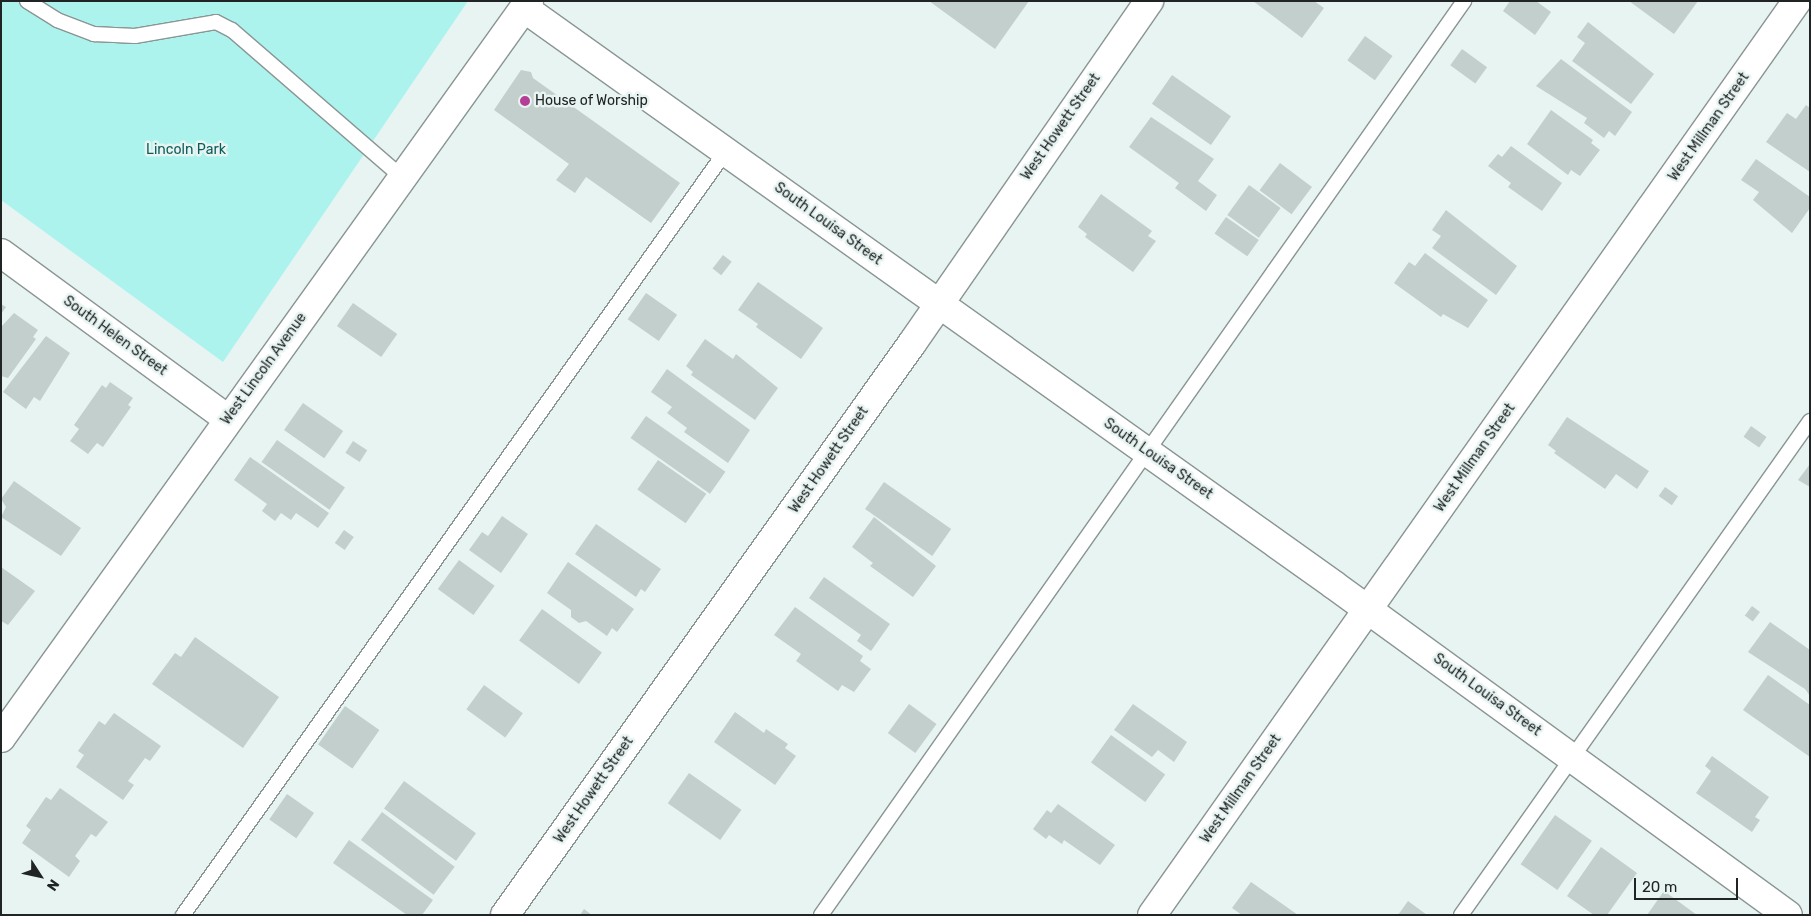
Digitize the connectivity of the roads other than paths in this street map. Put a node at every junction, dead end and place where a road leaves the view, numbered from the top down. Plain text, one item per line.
1 (27, 1) edge
2 (1149, 1) edge
3 (1464, 1) edge
4 (1798, 1) edge
5 (527, 5) edge
6 (726, 151) junction
7 (402, 178) junction
8 (1, 253) edge
9 (938, 303) junction
10 (228, 420) junction
11 (1810, 422) edge
12 (1147, 451) junction
13 (1368, 610) junction
14 (1, 738) edge
15 (1572, 758) junction
16 (1810, 909) edge
17 (183, 915) edge
18 (505, 915) edge
19 (821, 915) edge
20 (1152, 915) edge
21 (1461, 915) edge
22 (1788, 915) edge
23 (1806, 915) edge

1 - 7 lane
2 - 9 street, West Howett Street
3 - 12 lane
4 - 13 street, West Millman Street
5 - 6 street, South Louisa Street
5 - 7 street, West Lincoln Avenue
6 - 9 street, South Louisa Street
6 - 17 lane
7 - 10 street, West Lincoln Avenue
8 - 10 street, South Helen Street
9 - 12 street, South Louisa Street
9 - 18 street, West Howett Street
10 - 14 street, West Lincoln Avenue
11 - 15 lane
12 - 13 street, South Louisa Street
12 - 19 lane
13 - 15 street, South Louisa Street
13 - 20 street, West Millman Street
15 - 21 lane
15 - 22 street, South Louisa Street
16 - 23 street

